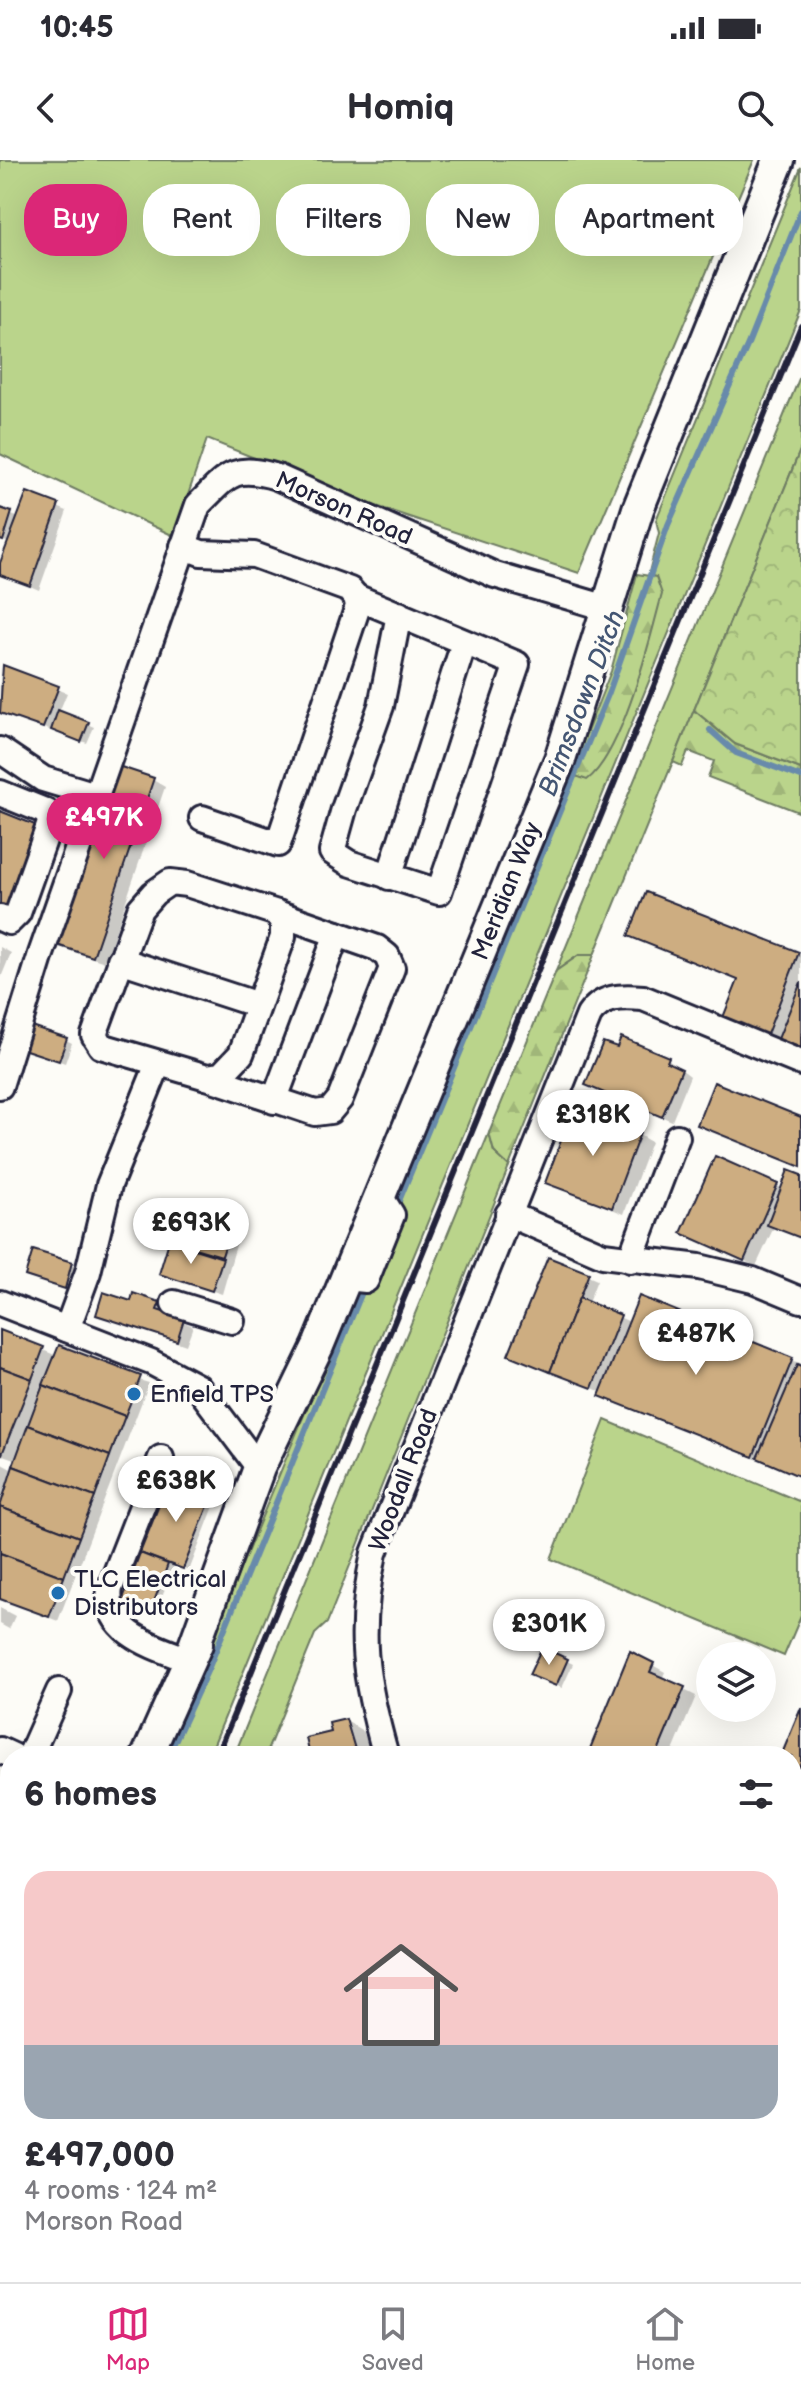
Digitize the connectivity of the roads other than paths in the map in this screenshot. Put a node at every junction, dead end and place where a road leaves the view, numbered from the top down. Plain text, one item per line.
1 (779, 160) edge
2 (183, 546) junction
3 (356, 597) junction
4 (607, 608) junction
5 (399, 614) junction
6 (464, 643) junction
7 (0, 750) edge
8 (0, 793) edge
9 (96, 795) junction
10 (202, 818) dead end
11 (389, 877) junction
12 (277, 913) junction
13 (0, 918) edge
14 (337, 934) junction
15 (120, 960) junction
16 (258, 1005) junction
17 (801, 1063) edge
18 (158, 1064) junction
19 (207, 1077) junction
20 (0, 1086) edge
21 (274, 1101) junction
22 (677, 1137) dead end
23 (508, 1214) junction
24 (630, 1260) junction
25 (801, 1300) edge
26 (0, 1303) edge
27 (174, 1303) dead end
28 (232, 1321) dead end
29 (67, 1329) junction
30 (318, 1346) junction
31 (161, 1458) dead end
32 (259, 1468) junction
33 (189, 1660) junction
34 (59, 1691) dead end
35 (34, 1746) edge
36 (151, 1746) edge
37 (383, 1746) edge

1 - 4 main road, Meridian Way
2 - 3 street
2 - 4 street, Morson Road
2 - 9 street, Morson Road
3 - 5 street
3 - 10 street
4 - 30 main road, Meridian Way
5 - 6 street
5 - 11 street
6 - 11 street
6 - 11 street
7 - 9 street
8 - 13 street
9 - 20 street, Morson Road
12 - 14 street
12 - 15 street
12 - 16 street
14 - 21 street
14 - 21 street
15 - 16 street
15 - 18 street
16 - 19 street
17 - 23 street, Woodall Road
18 - 19 street
18 - 29 street
19 - 21 street
22 - 24 street
23 - 24 street
23 - 37 street, Woodall Road
24 - 25 street
26 - 29 street
27 - 28 street
29 - 32 street
30 - 32 main road, Meridian Way
30 - 33 main road, Meridian Way
31 - 33 street
32 - 33 main road, Meridian Way
33 - 36 main road, Meridian Way
34 - 35 street

